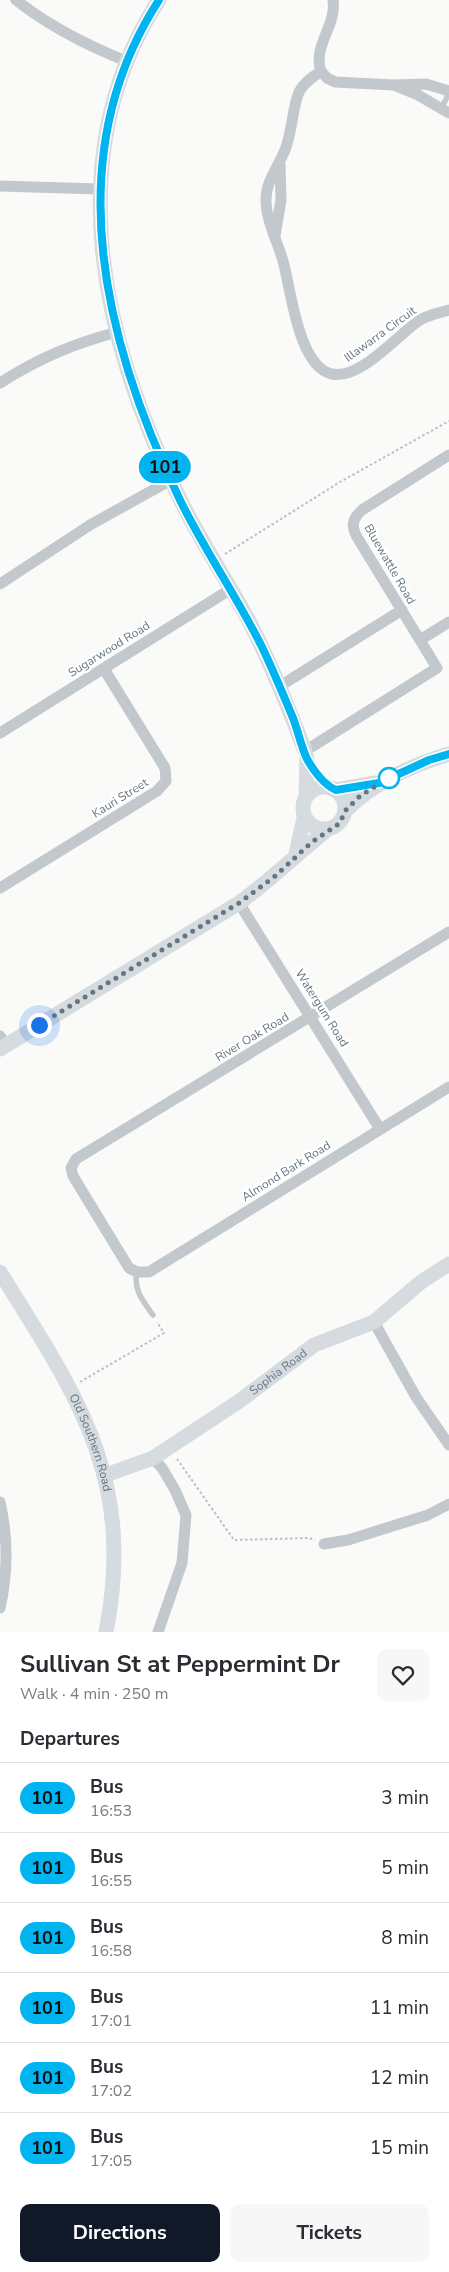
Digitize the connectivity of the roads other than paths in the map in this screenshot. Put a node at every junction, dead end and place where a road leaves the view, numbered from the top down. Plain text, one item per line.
1 (16, 0) edge
2 (159, 0) edge
3 (333, 0) edge
4 (126, 61) junction
5 (321, 71) junction
6 (394, 85) junction
7 (449, 92) edge
8 (445, 111) edge
9 (280, 164) junction
10 (0, 186) edge
11 (99, 189) junction
12 (266, 197) junction
13 (281, 200) junction
14 (275, 236) junction
15 (449, 310) edge
16 (117, 332) junction
17 (0, 383) edge
18 (449, 455) edge
19 (171, 480) junction
20 (0, 584) edge
21 (232, 589) junction
22 (402, 610) junction
23 (449, 622) edge
24 (420, 640) junction
25 (104, 669) junction
26 (280, 686) junction
27 (0, 733) edge
28 (306, 754) junction
29 (449, 754) edge
30 (379, 783) junction
31 (332, 789) junction
32 (306, 796) junction
33 (345, 811) junction
34 (304, 818) junction
35 (327, 830) junction
36 (296, 854) junction
37 (0, 888) edge
38 (239, 903) junction
39 (449, 932) edge
40 (311, 1017) junction
41 (2, 1043) edge
42 (449, 1087) edge
43 (380, 1129) junction
44 (449, 1264) edge
45 (0, 1272) edge
46 (136, 1272) junction
47 (153, 1316) road end
48 (374, 1322) junction
49 (449, 1445) edge
50 (153, 1458) junction
51 (106, 1475) junction
52 (0, 1502) edge
53 (449, 1504) edge
54 (324, 1544) road end
55 (0, 1608) edge
56 (106, 1632) edge
57 (158, 1632) edge

1 - 4 street
2 - 4 street
3 - 5 street
4 - 11 street
5 - 6 street
5 - 9 street, Illawarra Circuit
6 - 7 street
6 - 8 street
7 - 8 lane
9 - 12 street, Illawarra Circuit
9 - 13 street, Illawarra Circuit
10 - 11 street
11 - 16 street
12 - 13 lane
12 - 14 street, Illawarra Circuit
13 - 14 street, Illawarra Circuit
14 - 15 street, Illawarra Circuit
16 - 17 street
16 - 19 street
18 - 22 street, Bluewattle Road
19 - 20 street
19 - 21 street
21 - 25 street, Sugarwood Road
21 - 26 street
22 - 24 street, Bluewattle Road
22 - 26 street
23 - 24 street
24 - 28 street, Bluewattle Road
25 - 27 street, Sugarwood Road
25 - 37 street, Kauri Street
26 - 28 street
28 - 31 street
28 - 32 street
29 - 30 street
30 - 31 street
30 - 33 street
31 - 32 street
31 - 33 street
32 - 34 street
33 - 35 street
34 - 35 street
34 - 36 street
35 - 36 street
36 - 38 street
38 - 40 street, Watergum Road
38 - 41 street
39 - 40 street, River Oak Road
40 - 43 street, Watergum Road
40 - 46 street, River Oak Road
42 - 43 street, Almond Bark Road
43 - 46 street, Almond Bark Road
44 - 48 street, Sophia Road
45 - 51 street, Old Southern Road
46 - 47 lane
48 - 49 street
48 - 50 street, Sophia Road
50 - 51 street, Sophia Road
50 - 57 street
51 - 56 street, Old Southern Road
52 - 55 street
53 - 54 street

